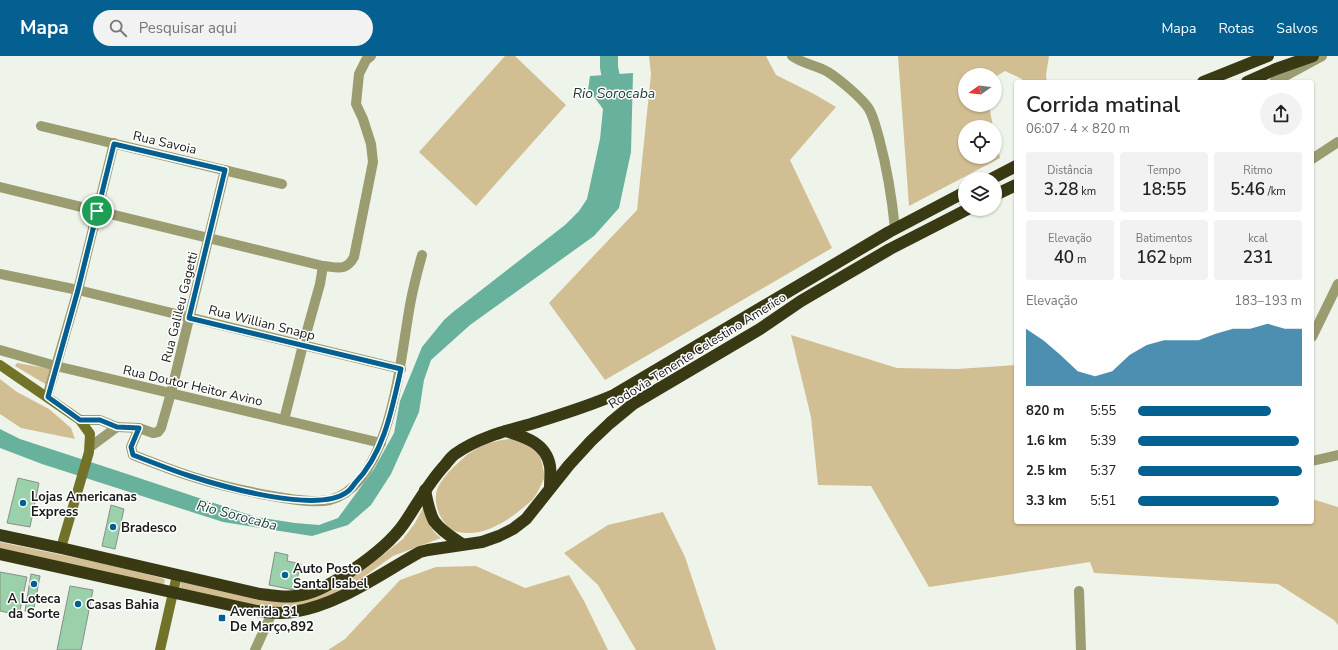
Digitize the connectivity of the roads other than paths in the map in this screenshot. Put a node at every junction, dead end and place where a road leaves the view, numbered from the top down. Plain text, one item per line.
1 (371, 56) edge
2 (792, 56) edge
3 (1268, 56) edge
4 (1313, 56) edge
5 (1322, 56) edge
6 (1209, 80) edge
7 (1251, 80) edge
8 (1278, 80) edge
9 (41, 126) dead end
10 (1338, 142) edge
11 (114, 144) junction
12 (1314, 158) edge
13 (1014, 167) edge
14 (225, 170) junction
15 (1002, 173) edge
16 (282, 184) dead end
17 (0, 187) edge
18 (1013, 187) edge
19 (1002, 192) edge
20 (958, 196) edge
21 (97, 211) junction
22 (958, 214) edge
23 (895, 229) junction
24 (209, 238) junction
25 (422, 255) dead end
26 (323, 266) junction
27 (0, 274) edge
28 (1338, 284) edge
29 (78, 290) junction
30 (189, 318) junction
31 (1314, 333) edge
32 (302, 345) junction
33 (0, 350) edge
34 (0, 365) edge
35 (56, 366) junction
36 (401, 369) junction
37 (171, 393) junction
38 (48, 397) junction
39 (80, 420) junction
40 (284, 420) junction
41 (117, 427) junction
42 (139, 428) junction
43 (505, 431) junction
44 (381, 443) junction
45 (90, 450) junction
46 (1338, 455) edge
47 (1314, 461) edge
48 (550, 488) junction
49 (425, 490) junction
50 (0, 536) edge
51 (462, 544) junction
52 (61, 548) junction
53 (0, 554) edge
54 (177, 575) junction
55 (1079, 591) dead end
56 (173, 593) junction
57 (272, 613) junction
58 (160, 650) edge
59 (255, 650) edge
60 (1081, 650) edge

1 - 26 street, Rua Galileu Gagetti
2 - 23 street
3 - 6 highway
4 - 7 highway
5 - 8 street
9 - 11 street, Rua Savoia
10 - 12 street
11 - 14 street, Rua Savoia
11 - 21 street
13 - 15 highway
14 - 16 street, Rua Savoia
14 - 24 street, Rua Galileu Gagetti
17 - 21 street, Rua Galileu Gagetti
18 - 19 highway
20 - 23 highway, Rodovia Tenente Celestino Americo
21 - 24 street, Rua Galileu Gagetti
21 - 29 street
22 - 48 highway, Rodovia Tenente Celestino Americo
23 - 43 highway, Rodovia Tenente Celestino Americo
24 - 26 street, Rua Galileu Gagetti
24 - 30 street, Rua Galileu Gagetti
25 - 36 street
26 - 32 street
27 - 29 street, Rua Willian Snapp
28 - 31 street
29 - 30 street, Rua Willian Snapp
29 - 35 street
30 - 32 street, Rua Willian Snapp
30 - 37 street, Rua Galileu Gagetti
32 - 36 street, Rua Willian Snapp
32 - 40 street
33 - 35 street, Rua Doutor Heitor Avino
34 - 38 main road
35 - 37 street, Rua Doutor Heitor Avino
35 - 38 street
36 - 44 street
37 - 40 street, Rua Doutor Heitor Avino
37 - 42 street, Rua Galileu Gagetti
38 - 39 main road
39 - 41 street, Rua Galileu Gagetti
39 - 45 main road
40 - 44 street, Rua Doutor Heitor Avino
41 - 42 street, Rua Galileu Gagetti
41 - 45 street
42 - 44 street
43 - 48 highway
43 - 49 highway, Rodovia Tenente Celestino Americo
45 - 52 main road
46 - 47 street
48 - 51 highway, Rodovia Tenente Celestino Americo
49 - 51 highway
49 - 54 highway, Rodovia Tenente Celestino Americo
50 - 52 highway
51 - 57 highway, Rodovia Tenente Celestino Americo
52 - 54 highway, Rodovia Tenente Celestino Americo
53 - 56 highway, Rodovia Tenente Celestino Americo
54 - 56 main road
55 - 60 street
56 - 57 highway, Rodovia Tenente Celestino Americo
56 - 58 main road
57 - 59 street

